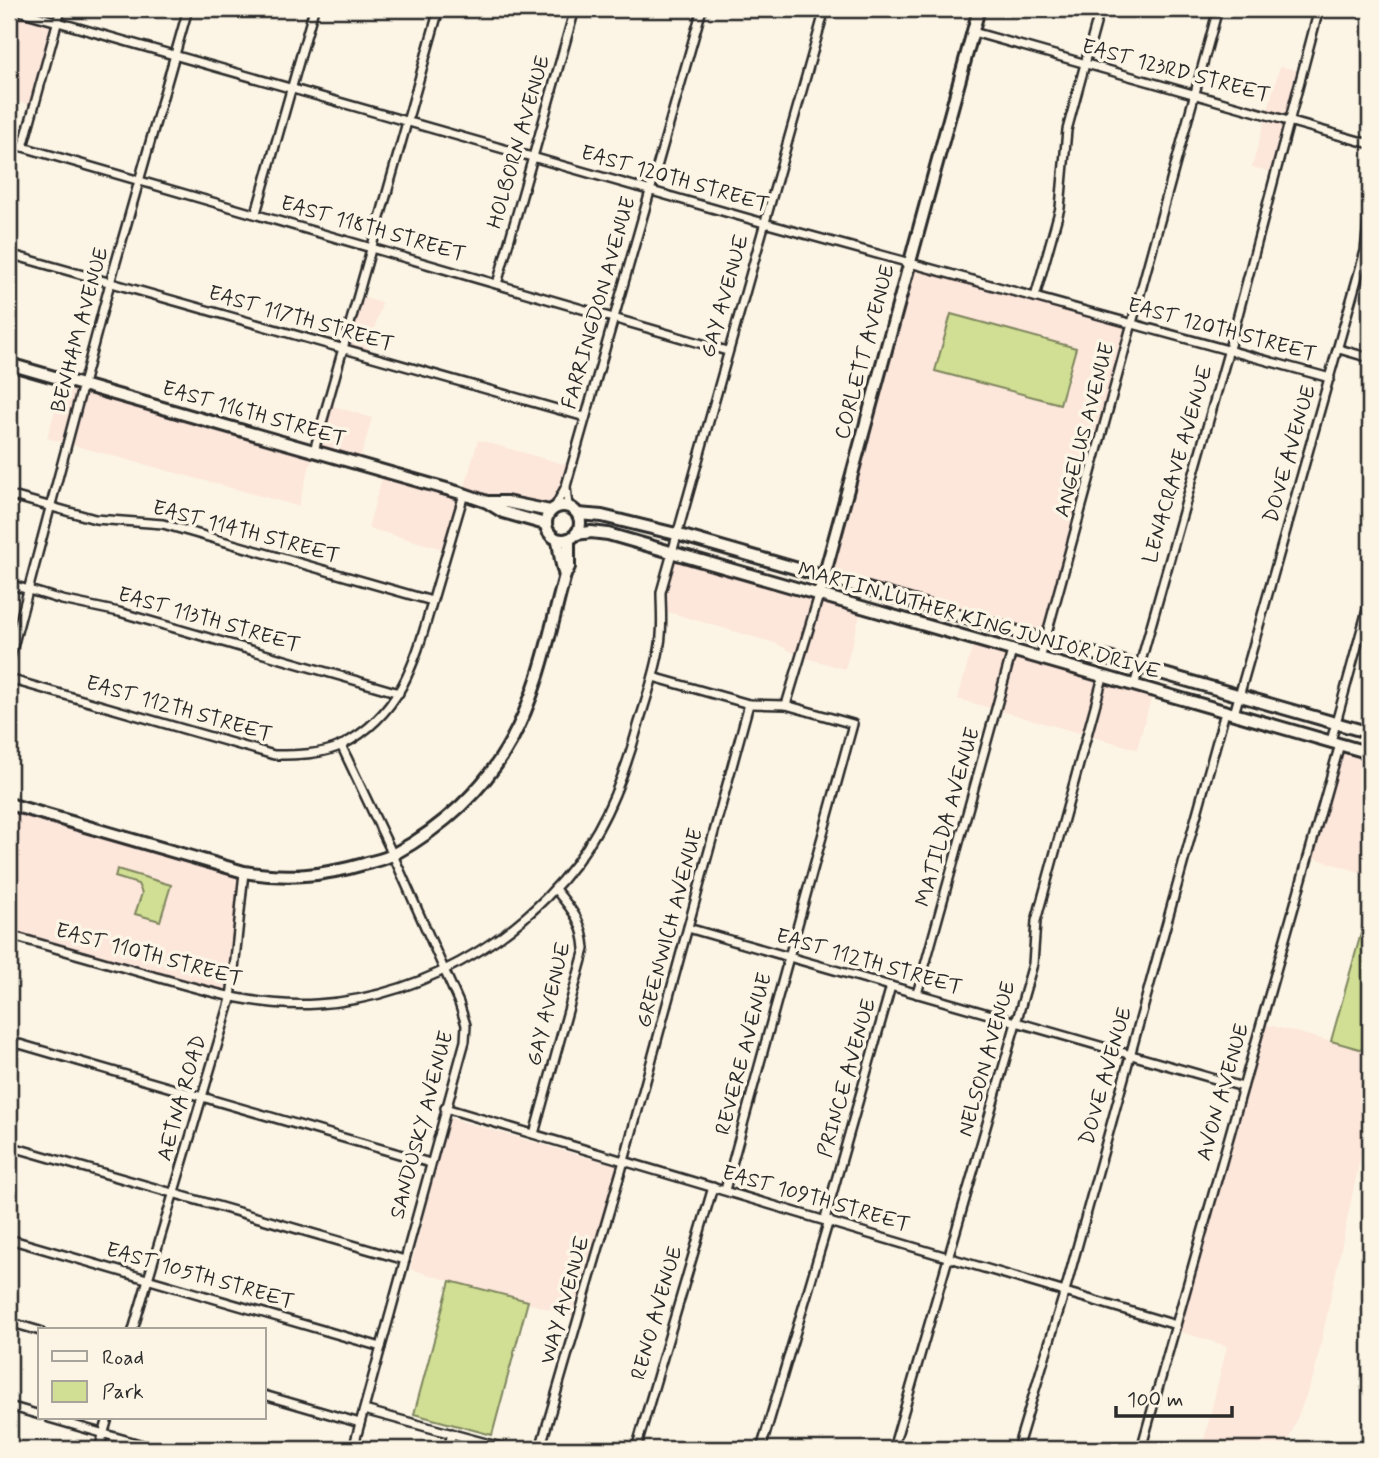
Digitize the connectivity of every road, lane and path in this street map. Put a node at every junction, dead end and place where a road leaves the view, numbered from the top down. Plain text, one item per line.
1 (12, 9) edge
2 (61, 9) edge
3 (188, 9) edge
4 (314, 9) edge
5 (439, 9) edge
6 (575, 9) edge
7 (702, 9) edge
8 (825, 9) edge
9 (979, 9) edge
10 (1100, 9) edge
11 (1218, 9) edge
12 (1320, 9) edge
13 (57, 21) junction
14 (973, 32) junction
15 (176, 54) junction
16 (1085, 64) junction
17 (292, 87) junction
18 (1195, 95) junction
19 (408, 120) junction
20 (1290, 120) junction
21 (9, 143) edge
22 (1370, 144) edge
23 (23, 147) junction
24 (533, 156) junction
25 (140, 181) junction
26 (650, 190) junction
27 (1370, 202) edge
28 (256, 213) junction
29 (764, 223) junction
30 (371, 248) junction
31 (1368, 252) edge
32 (9, 254) edge
33 (910, 262) junction
34 (110, 283) junction
35 (497, 284) junction
36 (1035, 297) junction
37 (613, 317) junction
38 (1132, 323) junction
39 (1229, 349) junction
40 (1339, 349) junction
41 (342, 350) junction
42 (727, 351) junction
43 (1370, 358) edge
44 (9, 364) edge
45 (1330, 378) junction
46 (83, 385) junction
47 (585, 417) junction
48 (314, 451) junction
49 (566, 486) junction
50 (464, 494) junction
51 (9, 495) edge
52 (487, 502) junction
53 (568, 506) junction
54 (51, 507) junction
55 (553, 509) junction
56 (578, 514) junction
57 (545, 524) junction
58 (677, 534) junction
59 (568, 538) junction
60 (671, 554) junction
61 (824, 578) junction
62 (9, 584) edge
63 (29, 590) junction
64 (819, 595) junction
65 (1370, 599) edge
66 (432, 601) junction
67 (1045, 640) junction
68 (1012, 651) junction
69 (1040, 659) junction
70 (9, 662) edge
71 (1140, 667) junction
72 (653, 677) junction
73 (1103, 677) junction
74 (9, 679) edge
75 (1134, 686) junction
76 (399, 693) junction
77 (1240, 695) junction
78 (749, 705) junction
79 (786, 705) junction
80 (1230, 713) junction
81 (1336, 723) junction
82 (1370, 733) edge
83 (1336, 743) junction
84 (341, 745) junction
85 (1370, 753) edge
86 (9, 804) edge
87 (393, 855) junction
88 (244, 872) junction
89 (555, 890) junction
90 (688, 928) junction
91 (9, 935) edge
92 (789, 956) junction
93 (444, 971) junction
94 (891, 986) junction
95 (917, 993) junction
96 (231, 999) junction
97 (1016, 1022) junction
98 (9, 1041) edge
99 (1131, 1055) junction
100 (1243, 1087) junction
101 (200, 1097) junction
102 (446, 1108) junction
103 (534, 1134) junction
104 (9, 1146) edge
105 (624, 1161) junction
106 (430, 1163) junction
107 (713, 1187) junction
108 (725, 1190) junction
109 (173, 1193) junction
110 (827, 1220) junction
111 (9, 1239) edge
112 (949, 1256) junction
113 (405, 1260) junction
114 (148, 1280) junction
115 (1064, 1292) junction
116 (9, 1322) edge
117 (1176, 1325) junction
118 (134, 1328) edge
119 (38, 1330) edge
120 (381, 1347) junction
121 (266, 1396) edge
122 (9, 1406) edge
123 (364, 1410) junction
124 (38, 1414) edge
125 (56, 1420) edge
126 (107, 1420) edge
127 (360, 1423) junction
128 (452, 1433) junction
129 (103, 1434) junction
130 (99, 1449) edge
131 (157, 1449) edge
132 (353, 1449) edge
133 (448, 1449) edge
134 (508, 1449) edge
135 (540, 1449) edge
136 (636, 1449) edge
137 (761, 1449) edge
138 (893, 1449) edge
139 (1017, 1449) edge
140 (1141, 1449) edge

1 - 13 street, EAST 120TH STREET
2 - 13 street
3 - 15 street, BENHAM AVENUE
4 - 17 street
5 - 19 street
6 - 24 street, HOLBORN AVENUE
7 - 26 street, FARRINGDON AVENUE
8 - 29 street, GAY AVENUE
9 - 14 main road, CORLETT AVENUE
10 - 16 street
11 - 18 street, ANGELUS AVENUE
12 - 20 street, LENACRAVE AVENUE
13 - 15 street, EAST 120TH STREET
13 - 23 street
14 - 16 street, EAST 123RD STREET
14 - 33 main road, CORLETT AVENUE
15 - 17 street, EAST 120TH STREET
15 - 25 street, BENHAM AVENUE
16 - 18 street, EAST 123RD STREET
16 - 36 street
17 - 19 street, EAST 120TH STREET
17 - 28 street
18 - 20 street, EAST 123RD STREET
18 - 38 street, ANGELUS AVENUE
19 - 24 street, EAST 120TH STREET
19 - 30 street
20 - 22 street, EAST 123RD STREET
20 - 39 street, LENACRAVE AVENUE
21 - 23 street, EAST 118TH STREET
23 - 25 street, EAST 118TH STREET
24 - 26 street, EAST 120TH STREET
24 - 35 street, HOLBORN AVENUE
25 - 28 street, EAST 118TH STREET
25 - 34 street, BENHAM AVENUE
26 - 29 street, EAST 120TH STREET
26 - 37 street, FARRINGDON AVENUE
27 - 31 street, DOVE AVENUE
28 - 30 street, EAST 118TH STREET
29 - 33 street, EAST 120TH STREET
29 - 42 street, GAY AVENUE
30 - 35 street, EAST 118TH STREET
30 - 41 street
31 - 40 street, DOVE AVENUE
32 - 34 street, EAST 117TH STREET
33 - 36 street, EAST 120TH STREET
33 - 61 main road, CORLETT AVENUE
34 - 41 street, EAST 117TH STREET
34 - 46 street, BENHAM AVENUE
35 - 37 street, EAST 118TH STREET
36 - 38 street, EAST 120TH STREET
37 - 42 street, EAST 118TH STREET
37 - 47 street, FARRINGDON AVENUE
38 - 39 street, EAST 120TH STREET
38 - 67 street, ANGELUS AVENUE
39 - 45 street, EAST 120TH STREET
39 - 71 street, LENACRAVE AVENUE
40 - 43 street, EAST 120TH STREET
40 - 45 street, DOVE AVENUE
41 - 47 street, EAST 117TH STREET
41 - 48 street
42 - 58 street, GAY AVENUE
44 - 46 main road, EAST 116TH STREET
45 - 77 street, DOVE AVENUE
46 - 48 main road, EAST 116TH STREET
46 - 54 street, BENHAM AVENUE
47 - 49 street, FARRINGDON AVENUE
48 - 50 main road, EAST 116TH STREET
49 - 53 street, FARRINGDON AVENUE
49 - 55 street, FARRINGDON AVENUE
50 - 52 main road, EAST 116TH STREET
50 - 66 street
51 - 54 street, EAST 114TH STREET
52 - 55 main road, EAST 116TH STREET
52 - 57 main road, EAST 116TH STREET
53 - 55 main road
53 - 56 main road
54 - 63 street, BENHAM AVENUE
54 - 66 street, EAST 114TH STREET
55 - 57 main road
56 - 58 main road, MARTIN LUTHER KING JUNIOR DRIVE
56 - 59 main road
57 - 59 main road
58 - 60 street, GAY AVENUE
58 - 61 main road, MARTIN LUTHER KING JUNIOR DRIVE
59 - 60 main road, MARTIN LUTHER KING JUNIOR DRIVE
59 - 87 main road
60 - 64 main road, MARTIN LUTHER KING JUNIOR DRIVE
60 - 72 street, GAY AVENUE
61 - 64 main road, CORLETT AVENUE
61 - 67 main road, MARTIN LUTHER KING JUNIOR DRIVE
62 - 63 street, EAST 113TH STREET
63 - 70 street, BENHAM AVENUE
63 - 76 street, EAST 113TH STREET
64 - 68 main road, MARTIN LUTHER KING JUNIOR DRIVE
64 - 79 street, CORLETT AVENUE
65 - 81 street, AVON AVENUE
66 - 76 street
67 - 69 street, ANGELUS AVENUE
67 - 71 main road, MARTIN LUTHER KING JUNIOR DRIVE
68 - 69 main road, MARTIN LUTHER KING JUNIOR DRIVE
68 - 95 street, MATILDA AVENUE
69 - 73 main road, MARTIN LUTHER KING JUNIOR DRIVE
71 - 75 street, LENACRAVE AVENUE
71 - 77 main road, MARTIN LUTHER KING JUNIOR DRIVE
72 - 78 street
72 - 89 street, GAY AVENUE
73 - 75 main road, MARTIN LUTHER KING JUNIOR DRIVE
73 - 97 street, NELSON AVENUE
74 - 84 street, EAST 112TH STREET
75 - 80 main road, MARTIN LUTHER KING JUNIOR DRIVE
76 - 84 street
77 - 80 street, DOVE AVENUE
77 - 81 main road, MARTIN LUTHER KING JUNIOR DRIVE
78 - 79 street
78 - 90 street, GREENWICH AVENUE
79 - 92 street, REVERE AVENUE
80 - 83 main road, MARTIN LUTHER KING JUNIOR DRIVE
80 - 99 street, DOVE AVENUE
81 - 82 main road, MARTIN LUTHER KING JUNIOR DRIVE
81 - 83 street, AVON AVENUE
83 - 85 main road, MARTIN LUTHER KING JUNIOR DRIVE
83 - 100 street, AVON AVENUE
84 - 87 street, SANDUSKY AVENUE
86 - 88 main road
87 - 88 main road
87 - 93 street, SANDUSKY AVENUE
88 - 96 street, AETNA ROAD
89 - 93 street, EAST 110TH STREET
89 - 103 street, GAY AVENUE
90 - 92 street, EAST 112TH STREET
90 - 105 street, GREENWICH AVENUE
91 - 96 street, EAST 110TH STREET
92 - 94 street, EAST 112TH STREET
92 - 108 street, REVERE AVENUE
93 - 96 street, EAST 110TH STREET
93 - 102 street, SANDUSKY AVENUE
94 - 95 street, EAST 112TH STREET
94 - 110 street, PRINCE AVENUE
95 - 97 street, EAST 112TH STREET
96 - 101 street, AETNA ROAD
97 - 99 street, EAST 112TH STREET
97 - 112 street, NELSON AVENUE
98 - 101 street
99 - 100 street, EAST 112TH STREET
99 - 115 street, DOVE AVENUE
100 - 117 street, AVON AVENUE
101 - 106 street
101 - 109 street, AETNA ROAD
102 - 103 street, EAST 109TH STREET
102 - 106 street, SANDUSKY AVENUE
103 - 105 street, EAST 109TH STREET
104 - 109 street
105 - 107 street, EAST 109TH STREET
105 - 135 street, WAY AVENUE
106 - 113 street, SANDUSKY AVENUE
107 - 108 street, EAST 109TH STREET
107 - 136 street, RENO AVENUE
108 - 110 street, EAST 109TH STREET
109 - 113 street
109 - 114 street, AETNA ROAD
110 - 112 street, EAST 109TH STREET
110 - 137 street, PRINCE AVENUE
111 - 114 street, EAST 105TH STREET
112 - 115 street, EAST 109TH STREET
112 - 138 street, NELSON AVENUE
113 - 120 street, SANDUSKY AVENUE
114 - 118 street, AETNA ROAD
114 - 120 street, EAST 105TH STREET
115 - 117 street, EAST 109TH STREET
115 - 139 street, DOVE AVENUE
116 - 119 street
117 - 140 street, AVON AVENUE
120 - 123 street, SANDUSKY AVENUE
121 - 127 street
122 - 124 street
123 - 127 street, SANDUSKY AVENUE
123 - 128 street
125 - 129 street
126 - 129 street
127 - 132 street, SANDUSKY AVENUE
128 - 133 street
128 - 134 street
129 - 130 street
129 - 131 street

